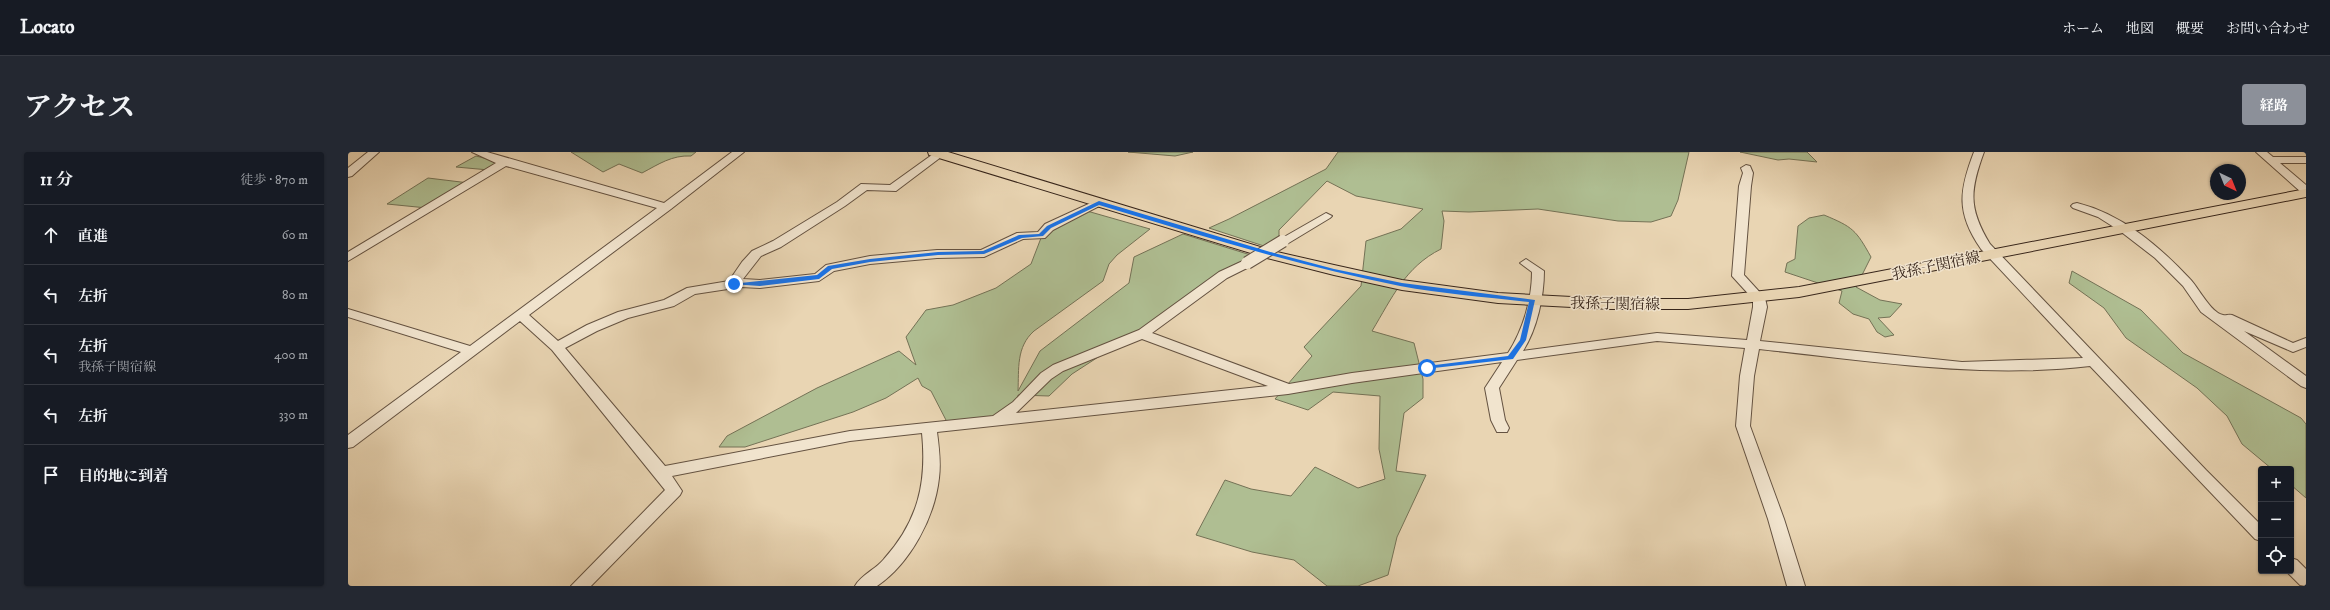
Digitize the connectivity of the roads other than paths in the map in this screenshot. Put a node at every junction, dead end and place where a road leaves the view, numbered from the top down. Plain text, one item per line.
1 (477, 152) edge
2 (739, 152) edge
3 (1979, 152) edge
4 (2261, 152) edge
5 (937, 153) edge
6 (371, 154) edge
7 (348, 159) edge
8 (2270, 160) junction
9 (2306, 160) edge
10 (505, 162) junction
11 (1746, 168) dead end
12 (348, 174) edge
13 (2306, 192) edge
14 (1099, 203) junction
15 (2077, 206) dead end
16 (667, 207) junction
17 (1326, 216) dead end
18 (2124, 228) junction
19 (1993, 255) junction
20 (348, 257) edge
21 (1526, 263) dead end
22 (734, 284) junction
23 (1759, 298) junction
24 (1533, 301) junction
25 (2206, 309) junction
26 (348, 313) edge
27 (522, 315) junction
28 (1141, 334) junction
29 (2306, 342) edge
30 (1754, 344) junction
31 (558, 347) junction
32 (473, 351) junction
33 (1510, 358) junction
34 (2094, 361) junction
35 (2306, 383) edge
36 (1288, 389) junction
37 (997, 419) junction
38 (929, 426) junction
39 (1502, 428) dead end
40 (348, 444) edge
41 (661, 472) junction
42 (2258, 532) edge
43 (2294, 568) edge
44 (2306, 580) edge
45 (876, 583) edge
46 (580, 586) edge
47 (1796, 586) edge

1 - 10 street
2 - 16 street
3 - 19 street
4 - 8 street
5 - 14 main road, 我孫子関宿線
5 - 22 street
6 - 7 street
6 - 12 street
8 - 9 street
8 - 13 street
10 - 16 street
10 - 20 street
11 - 23 street
13 - 18 main road, 我孫子関宿線
14 - 22 street
14 - 24 main road, 我孫子関宿線
15 - 18 street
16 - 27 street
17 - 28 street, bridge
18 - 19 main road, 我孫子関宿線
18 - 25 street
19 - 23 main road, 我孫子関宿線
19 - 34 street
21 - 24 street
22 - 31 street
23 - 24 main road, 我孫子関宿線
23 - 30 street
24 - 33 street
25 - 29 street
25 - 35 street
26 - 32 street
27 - 31 street
27 - 32 street
28 - 36 street
28 - 37 street
30 - 33 street
30 - 34 street
30 - 47 street
31 - 41 street
32 - 40 street
33 - 36 street
33 - 39 street
34 - 42 street
36 - 37 street
37 - 38 street
38 - 41 street
38 - 45 street
41 - 46 street
43 - 44 street

